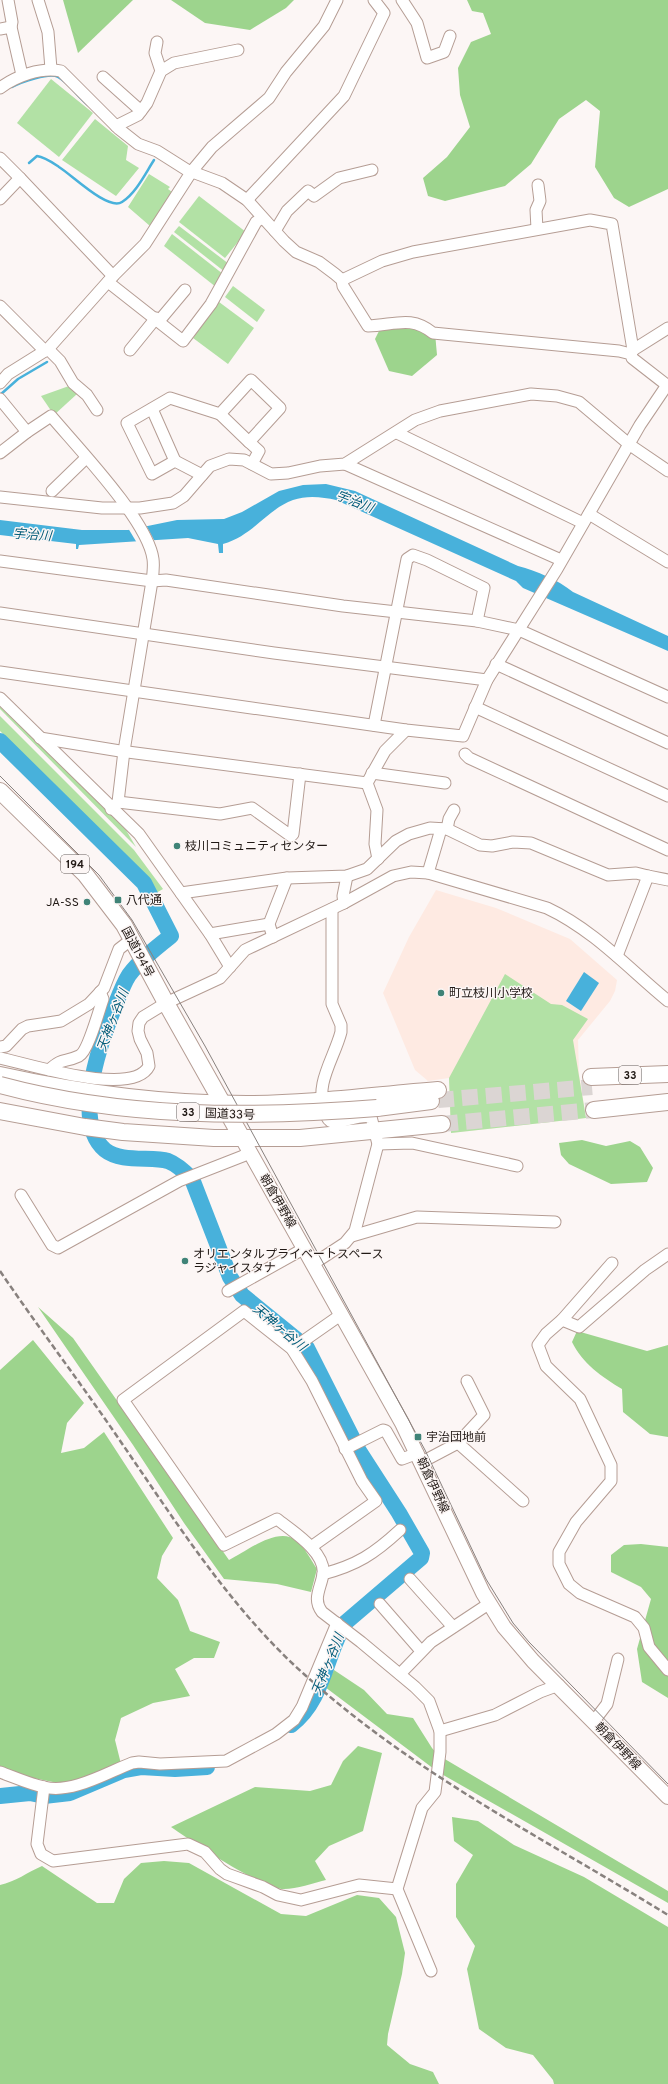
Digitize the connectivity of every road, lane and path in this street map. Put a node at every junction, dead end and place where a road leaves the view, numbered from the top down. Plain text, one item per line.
1 (8, 0) edge
2 (38, 0) edge
3 (337, 0) edge
4 (374, 0) edge
5 (402, 0) edge
6 (5, 28) edge
7 (450, 36) dead end
8 (157, 42) dead end
9 (238, 50) dead end
10 (51, 69) junction
11 (161, 71) junction
12 (22, 75) junction
13 (103, 77) dead end
14 (0, 88) edge
15 (141, 111) junction
16 (116, 126) junction
17 (0, 158) edge
18 (372, 170) dead end
19 (192, 171) junction
20 (20, 178) junction
21 (538, 185) dead end
22 (0, 199) edge
23 (248, 200) junction
24 (262, 218) junction
25 (538, 229) junction
26 (275, 231) junction
27 (110, 279) junction
28 (342, 280) junction
29 (185, 290) dead end
30 (0, 306) edge
31 (157, 320) junction
32 (668, 328) edge
33 (47, 350) junction
34 (130, 350) dead end
35 (632, 352) junction
36 (0, 366) edge
37 (8, 374) junction
38 (0, 384) edge
39 (668, 385) edge
40 (1, 401) edge
41 (152, 409) junction
42 (97, 410) dead end
43 (220, 414) junction
44 (27, 432) junction
45 (397, 433) junction
46 (249, 442) junction
47 (630, 445) junction
48 (0, 454) edge
49 (86, 458) junction
50 (175, 461) junction
51 (252, 464) junction
52 (345, 464) junction
53 (668, 471) edge
54 (202, 474) junction
55 (52, 491) dead end
56 (0, 497) edge
57 (130, 512) junction
58 (586, 518) junction
59 (0, 561) edge
60 (668, 562) edge
61 (559, 565) junction
62 (152, 581) junction
63 (397, 612) junction
64 (0, 613) edge
65 (477, 621) junction
66 (519, 630) junction
67 (144, 633) junction
68 (496, 664) junction
69 (386, 666) junction
70 (0, 672) edge
71 (487, 680) junction
72 (135, 693) junction
73 (668, 697) edge
74 (0, 698) edge
75 (475, 707) junction
76 (374, 725) junction
77 (406, 730) junction
78 (40, 738) junction
79 (668, 743) edge
80 (124, 751) junction
81 (465, 754) dead end
82 (300, 774) junction
83 (369, 778) junction
84 (445, 783) dead end
85 (0, 792) edge
86 (668, 796) edge
87 (115, 805) junction
88 (454, 810) dead end
89 (444, 829) junction
90 (668, 850) edge
91 (378, 859) junction
92 (428, 873) junction
93 (347, 876) junction
94 (648, 876) junction
95 (287, 878) junction
96 (668, 880) edge
97 (181, 893) junction
98 (344, 903) junction
99 (332, 909) junction
100 (269, 924) junction
101 (210, 934) junction
102 (273, 937) junction
103 (134, 943) junction
104 (616, 956) junction
105 (230, 967) junction
106 (100, 992) junction
107 (668, 1002) edge
108 (166, 1003) junction
109 (5, 1045) edge
110 (0, 1058) edge
111 (13, 1061) junction
112 (49, 1070) junction
113 (668, 1074) edge
114 (0, 1075) edge
115 (668, 1082) edge
116 (0, 1086) edge
117 (321, 1100) junction
118 (668, 1102) edge
119 (224, 1104) junction
120 (594, 1110) tunnel mouth
121 (0, 1111) edge
122 (442, 1124) tunnel mouth
123 (376, 1138) junction
124 (246, 1145) junction
125 (517, 1166) dead end
126 (21, 1195) dead end
127 (555, 1222) dead end
128 (352, 1236) junction
129 (305, 1248) junction
130 (668, 1254) edge
131 (612, 1263) dead end
132 (313, 1264) junction
133 (229, 1290) dead end
134 (342, 1314) junction
135 (562, 1320) junction
136 (294, 1347) junction
137 (467, 1381) dead end
138 (458, 1444) junction
139 (347, 1448) junction
140 (420, 1458) junction
141 (523, 1502) dead end
142 (400, 1530) dead end
143 (311, 1547) junction
144 (323, 1574) junction
145 (410, 1579) dead end
146 (490, 1603) junction
147 (380, 1604) dead end
148 (340, 1626) junction
149 (453, 1627) junction
150 (421, 1651) junction
151 (618, 1659) dead end
152 (668, 1670) edge
153 (400, 1674) junction
154 (559, 1685) junction
155 (594, 1721) junction
156 (440, 1731) junction
157 (0, 1772) edge
158 (666, 1791) edge
159 (43, 1792) junction
160 (398, 1889) junction
161 (431, 1971) dead end

1 - 6 street
2 - 10 street
3 - 19 street
4 - 23 street
5 - 7 street
6 - 12 street
8 - 11 street
9 - 11 street
10 - 12 street
10 - 16 street
11 - 15 street
12 - 14 street
13 - 15 street
15 - 16 street
16 - 19 street
17 - 20 street
18 - 26 street
19 - 23 street
19 - 27 street
20 - 22 street
20 - 27 street
21 - 25 street
23 - 24 street
24 - 26 street
24 - 31 street
25 - 28 street
25 - 35 street
26 - 28 street
27 - 31 street
27 - 33 street
28 - 35 street
29 - 31 street
30 - 33 street
31 - 34 street
32 - 35 street
33 - 37 street
33 - 42 street
35 - 39 street
36 - 37 street
37 - 38 street
39 - 47 street
40 - 44 street
41 - 43 street
41 - 50 street
41 - 50 street
43 - 46 street
43 - 46 street
44 - 48 street
44 - 49 street
45 - 47 street
45 - 52 street
45 - 58 street
46 - 51 street
47 - 53 street
47 - 58 street
49 - 55 street
49 - 57 street
50 - 54 street
51 - 52 street
51 - 54 street
52 - 61 street
54 - 57 street
56 - 57 street
57 - 62 street
58 - 60 street
58 - 61 street
59 - 62 street
61 - 66 street
62 - 63 street
62 - 67 street
63 - 65 street
63 - 65 street
63 - 69 street
64 - 67 street
65 - 66 street
66 - 68 street
66 - 73 street
67 - 69 street
67 - 72 street
68 - 71 street
68 - 79 street
69 - 71 street
69 - 76 street
70 - 72 street
71 - 75 street
72 - 76 street
72 - 80 street
74 - 78 street
75 - 77 street
75 - 86 street
76 - 77 street
77 - 83 street
78 - 80 street
78 - 87 street
80 - 82 street
80 - 87 street
81 - 90 street
82 - 83 street
82 - 87 street
83 - 84 street
83 - 91 street
85 - 103 highway, 国道194号 / 194
87 - 97 street
88 - 89 street
89 - 91 street
89 - 92 street
89 - 94 street
91 - 93 street
92 - 98 street
92 - 104 street
93 - 95 street
93 - 98 street
94 - 96 street
94 - 104 street
95 - 97 street
95 - 100 street
97 - 101 street
98 - 99 street
99 - 102 street
99 - 117 street
100 - 101 street
100 - 102 street
101 - 105 street
102 - 105 street
103 - 106 street
103 - 108 highway, 国道194号 / 194
104 - 107 street
105 - 108 street
106 - 109 street
106 - 112 street
108 - 112 street
108 - 119 highway, 国道194号 / 194
109 - 111 street
110 - 111 street
111 - 112 street
113 - 115 highway, 33
114 - 119 highway
116 - 117 highway, 国道33号 / 33, bridge
117 - 119 highway, 33
117 - 123 street
118 - 120 highway
119 - 124 highway, 国道194号 / 194
121 - 124 highway
122 - 123 highway
123 - 124 highway
123 - 125 street
123 - 128 street
124 - 126 street
124 - 129 main road, 朝倉伊野線
127 - 128 street
128 - 132 street
129 - 132 main road, 朝倉伊野線
129 - 133 street
130 - 135 street
131 - 135 street
132 - 134 main road, 朝倉伊野線
134 - 136 street
134 - 140 main road, 朝倉伊野線
135 - 152 street
136 - 139 street
136 - 143 street
137 - 138 street
138 - 140 street
138 - 141 street
139 - 140 street
139 - 143 street
140 - 146 main road, 朝倉伊野線
142 - 144 street
143 - 144 street
144 - 148 street
145 - 149 street
146 - 149 street
146 - 154 main road, 朝倉伊野線
147 - 150 street
148 - 153 street
148 - 159 street
149 - 150 street
150 - 153 street
151 - 155 street
153 - 156 street
154 - 155 main road, 朝倉伊野線
154 - 156 street
155 - 158 main road, 朝倉伊野線
156 - 160 street
157 - 159 street
159 - 160 street
160 - 161 street

